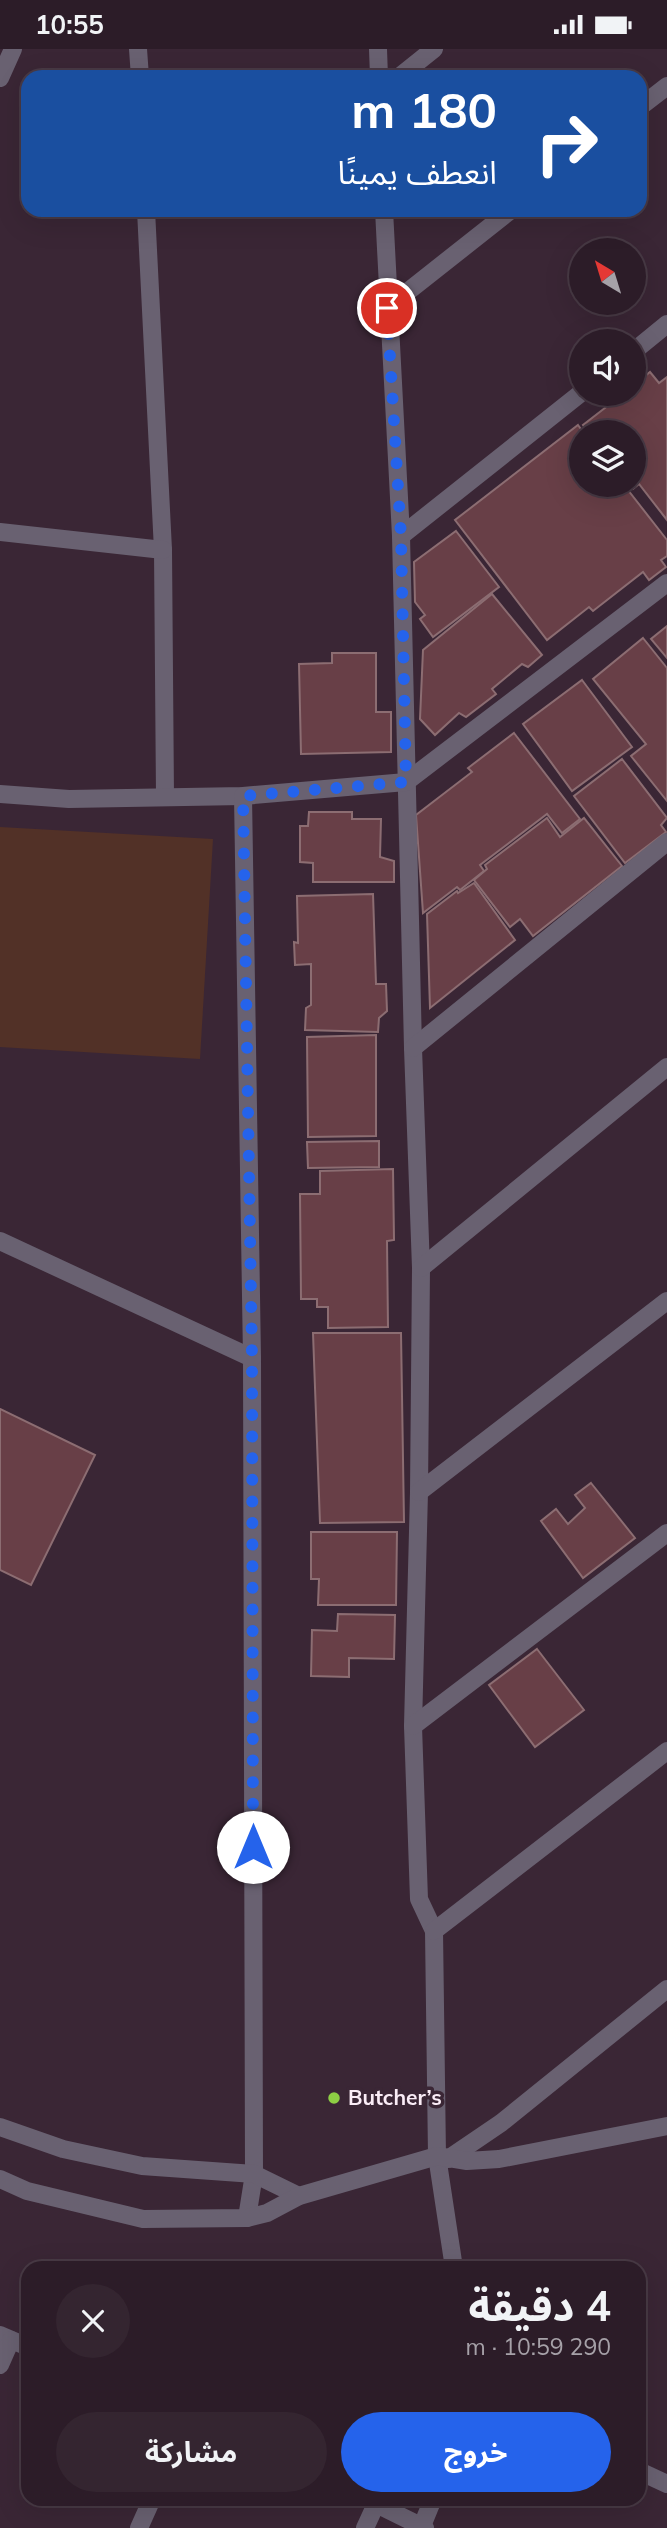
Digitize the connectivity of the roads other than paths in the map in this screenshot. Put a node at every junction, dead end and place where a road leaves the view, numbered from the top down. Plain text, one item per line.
1 (13, 49) edge
2 (138, 49) edge
3 (378, 49) edge
4 (434, 49) edge
5 (140, 70) edge
6 (379, 70) edge
7 (407, 70) edge
8 (0, 78) edge
9 (667, 86) edge
10 (647, 102) edge
11 (146, 217) edge
12 (384, 217) edge
13 (502, 217) edge
14 (387, 308) junction
15 (667, 324) edge
16 (646, 341) edge
17 (569, 403) edge
18 (0, 532) edge
19 (401, 536) junction
20 (163, 551) junction
21 (667, 583) edge
22 (406, 782) junction
23 (0, 794) edge
24 (243, 796) junction
25 (165, 797) junction
26 (667, 842) edge
27 (413, 1048) junction
28 (667, 1067) edge
29 (0, 1241) edge
30 (421, 1268) junction
31 (667, 1301) edge
32 (252, 1358) junction
33 (419, 1492) junction
34 (667, 1532) edge
35 (414, 1726) junction
36 (667, 1751) edge
37 (434, 1931) junction
38 (667, 1989) edge
39 (667, 2126) edge
40 (0, 2127) edge
41 (442, 2158) junction
42 (254, 2174) junction
43 (0, 2179) edge
44 (299, 2196) junction
45 (247, 2218) junction
46 (453, 2261) edge
47 (6, 2337) edge
48 (0, 2365) edge
49 (646, 2474) edge
50 (667, 2484) edge
51 (149, 2506) edge
52 (370, 2506) edge
53 (381, 2506) edge
54 (430, 2506) edge
55 (423, 2527) edge
56 (139, 2528) edge
57 (365, 2528) edge

1 - 8 street
2 - 5 street
3 - 6 street
4 - 7 street
9 - 10 street
11 - 20 street
12 - 14 street
13 - 14 street
14 - 19 street
15 - 16 street
17 - 19 street
18 - 20 street
19 - 22 street
20 - 25 street
21 - 22 street
22 - 24 street
22 - 27 street
23 - 25 street
24 - 25 street
24 - 32 street
26 - 27 street
27 - 30 street
28 - 30 street
29 - 32 street
30 - 33 street
31 - 33 street
32 - 42 street
33 - 35 street
34 - 35 street
35 - 37 street
36 - 37 street
37 - 41 street
38 - 41 street
39 - 41 street
40 - 42 street
41 - 44 street
41 - 46 street
42 - 44 street
42 - 45 street
43 - 45 street
44 - 45 street
47 - 48 street
49 - 50 street
51 - 56 street
52 - 57 street
53 - 55 street
54 - 55 street

